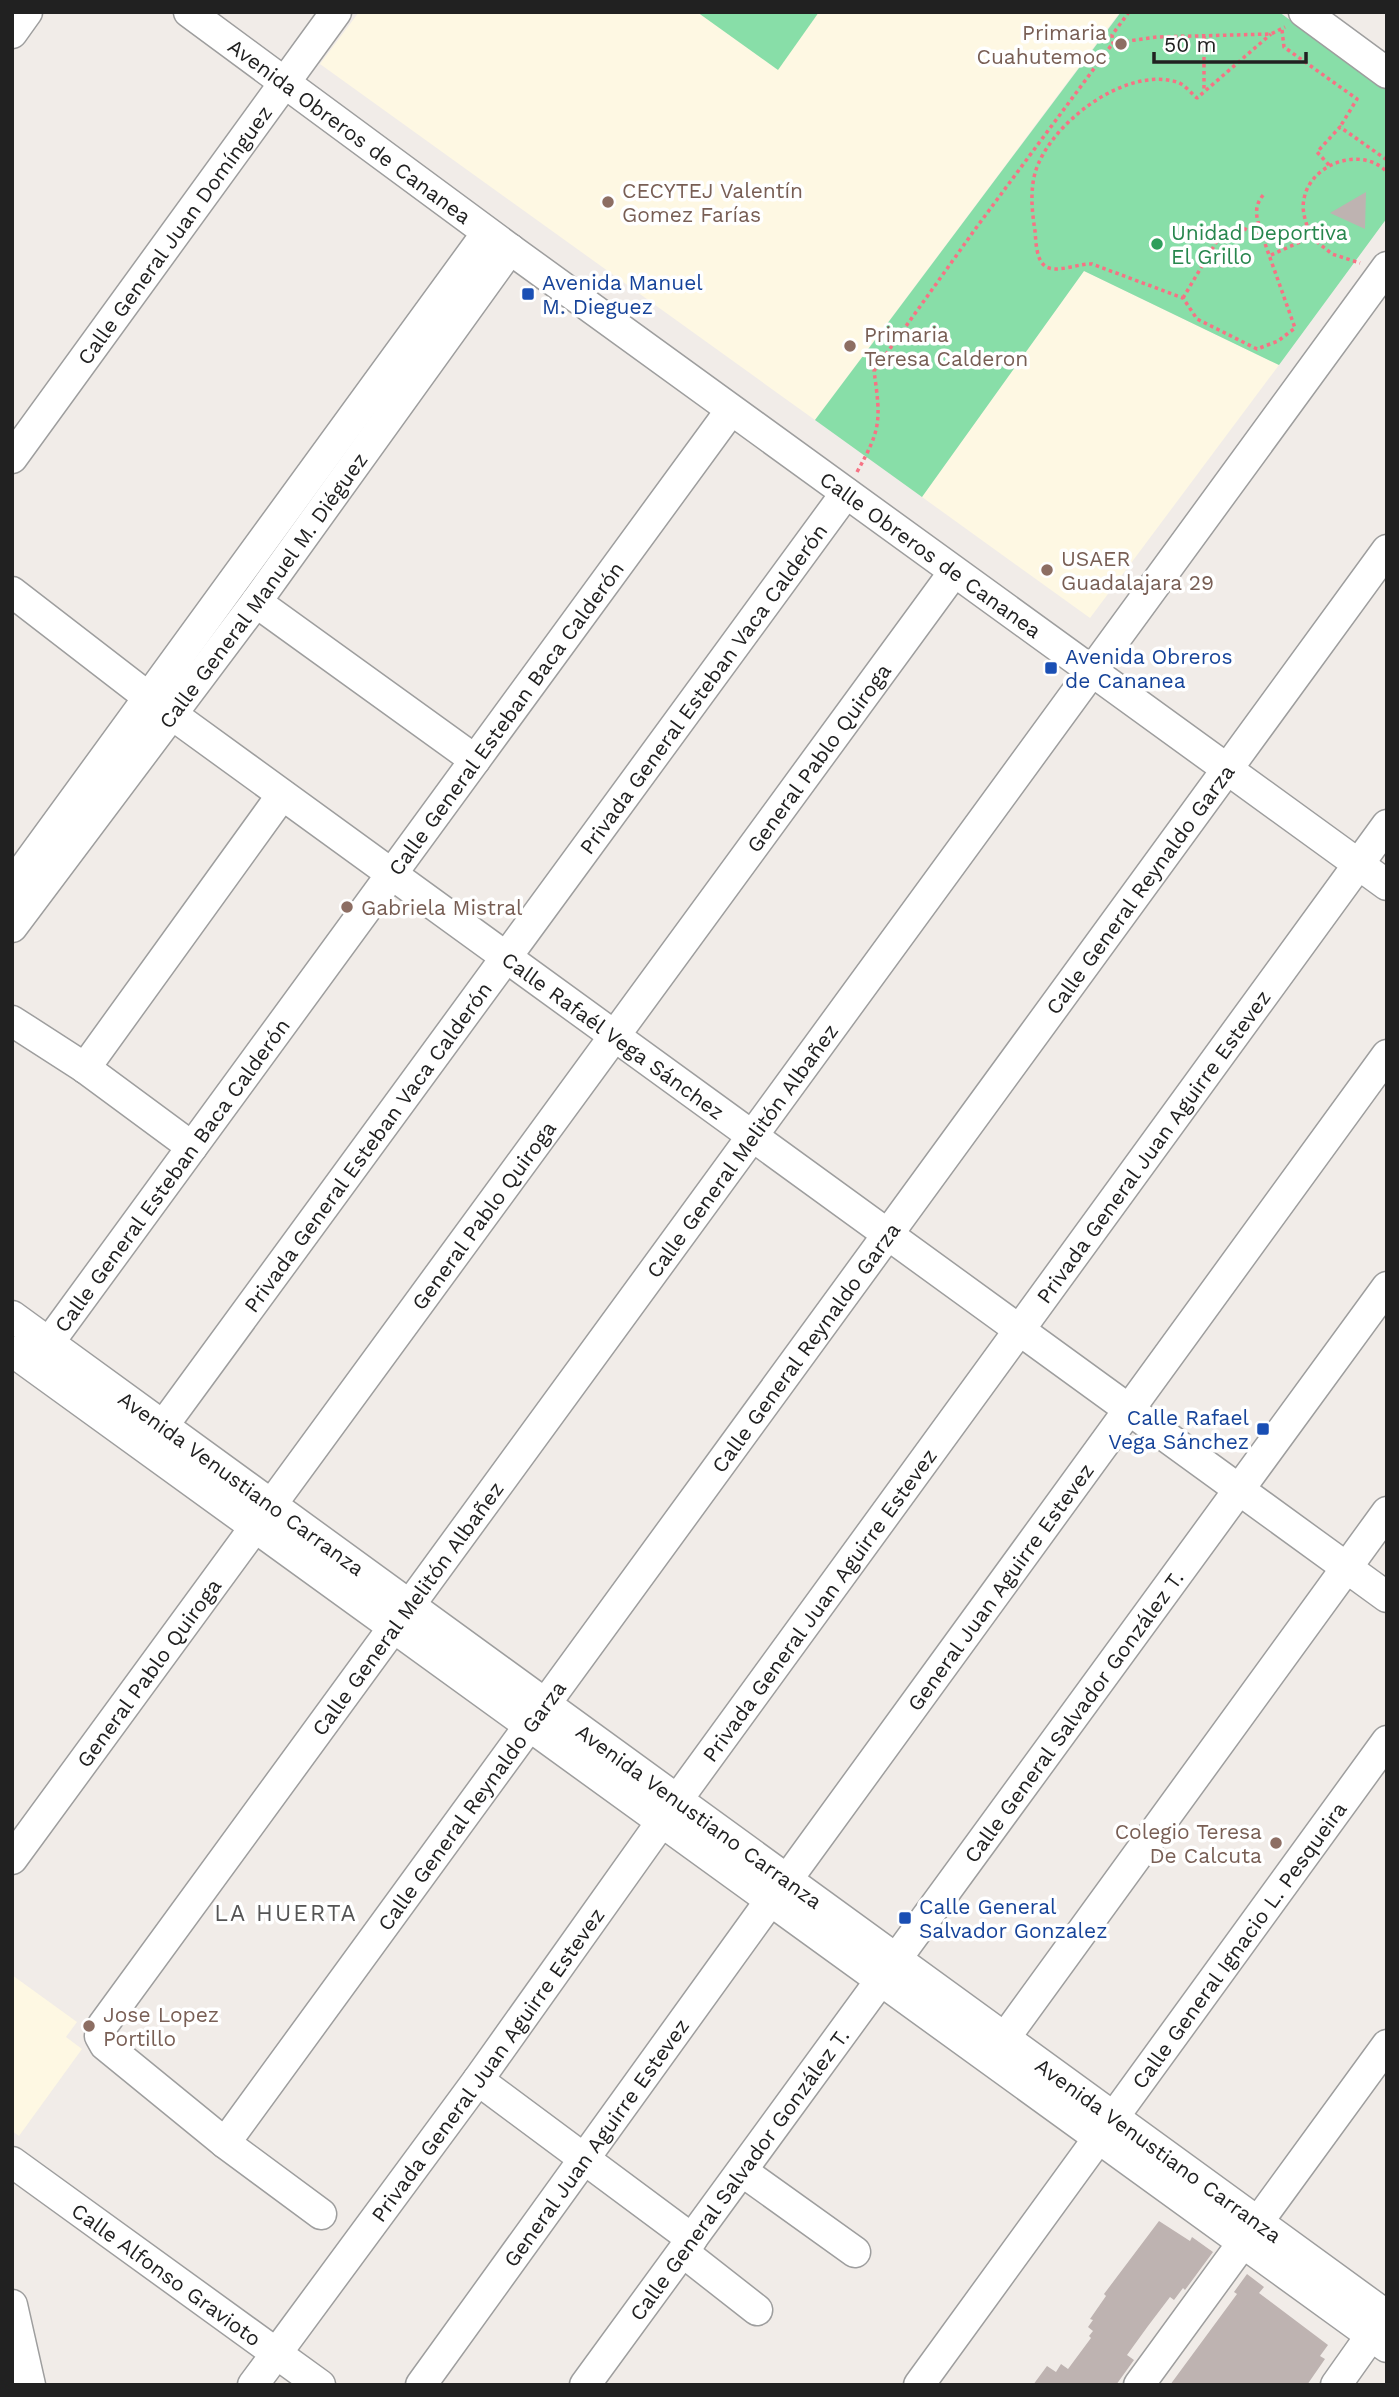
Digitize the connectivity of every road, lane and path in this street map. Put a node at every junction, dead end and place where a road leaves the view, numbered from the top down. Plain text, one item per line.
1 (27, 12) edge
2 (189, 12) edge
3 (336, 12) edge
4 (1129, 12) edge
5 (1293, 21) edge
6 (12, 33) edge
7 (1271, 34) junction
8 (1204, 36) junction
9 (1114, 43) junction
10 (1383, 64) edge
11 (285, 83) junction
12 (1204, 92) junction
13 (1340, 127) junction
14 (1387, 160) edge
15 (1329, 165) junction
16 (1387, 172) edge
17 (1265, 194) dead end
18 (1311, 237) junction
19 (1263, 238) junction
20 (498, 241) junction
21 (1271, 255) junction
22 (1384, 271) edge
23 (1182, 298) junction
24 (731, 410) junction
25 (12, 458) edge
26 (846, 493) junction
27 (1387, 550) edge
28 (954, 572) junction
29 (12, 592) edge
30 (256, 602) junction
31 (1092, 671) junction
32 (159, 705) junction
33 (475, 760) junction
34 (1227, 769) junction
35 (282, 795) junction
36 (1387, 825) edge
37 (1358, 864) junction
38 (392, 874) junction
39 (1387, 885) edge
40 (18, 895) edge
41 (506, 957) junction
42 (12, 1021) edge
43 (614, 1036) junction
44 (1387, 1055) edge
45 (85, 1068) junction
46 (753, 1136) junction
47 (192, 1147) junction
48 (887, 1234) junction
49 (1387, 1287) edge
50 (12, 1316) edge
51 (1019, 1330) junction
52 (31, 1353) edge
53 (1129, 1409) junction
54 (163, 1426) junction
55 (1240, 1490) junction
56 (1387, 1512) edge
57 (263, 1516) junction
58 (1346, 1567) junction
59 (1387, 1597) edge
60 (402, 1617) junction
61 (537, 1715) junction
62 (1387, 1741) edge
63 (669, 1811) junction
64 (12, 1858) edge
65 (778, 1891) junction
66 (888, 1970) junction
67 (1004, 2039) junction
68 (1387, 2045) edge
69 (478, 2080) junction
70 (1107, 2129) junction
71 (225, 2143) junction
72 (584, 2159) junction
73 (12, 2162) edge
74 (742, 2171) junction
75 (321, 2214) dead end
76 (1250, 2232) junction
77 (687, 2245) junction
78 (855, 2252) dead end
79 (12, 2305) edge
80 (757, 2309) dead end
81 (1383, 2326) edge
82 (276, 2353) junction
83 (594, 2381) edge
84 (30, 2385) edge
85 (253, 2385) edge
86 (320, 2385) edge
87 (421, 2385) edge
88 (919, 2385) edge
89 (1139, 2385) edge
90 (1336, 2385) edge

1 - 6 street
2 - 11 street, Avenida Obreros de Cananea
3 - 11 street, Calle General Juan Domínguez
4 - 9 path
5 - 7 path
5 - 10 street
5 - 13 path
7 - 8 path
7 - 12 path
8 - 9 path
8 - 12 path
9 - 26 path
11 - 20 street, Avenida Obreros de Cananea
11 - 25 street, Calle General Juan Domínguez
12 - 23 path
13 - 14 path
13 - 15 path
15 - 16 path
15 - 18 path
17 - 19 path
18 - 21 path
18 - 22 path
19 - 21 path
19 - 23 path
20 - 24 street, Calle Obreros de Cananea
20 - 30 street, Calle General Manuel M. Diéguez
20 - 32 street, Calle General Manuel M. Diéguez
21 - 23 path
22 - 31 street, Calle General Melitón Albañez
24 - 26 street, Calle Obreros de Cananea
24 - 33 street, Calle General Esteban Baca Calderón
26 - 28 street, Calle Obreros de Cananea
26 - 41 street, Privada General Esteban Vaca Calderón
27 - 34 street, Calle General Reynaldo Garza
28 - 31 street, Calle Obreros de Cananea
28 - 43 street, General Pablo Quiroga
29 - 32 street, Calle Rafaél Vega Sánchez
30 - 32 street, Calle General Manuel M. Diéguez
30 - 33 street
31 - 34 street, Calle Obreros de Cananea
31 - 46 street, Calle General Melitón Albañez
32 - 35 street, Calle Rafaél Vega Sánchez
32 - 40 street, Calle General Manuel M. Diéguez
33 - 38 street, Calle General Esteban Baca Calderón
34 - 37 street, Calle Obreros de Cananea
34 - 48 street, Calle General Reynaldo Garza
35 - 38 street, Calle Rafaél Vega Sánchez
35 - 45 street
36 - 37 street, Privada General Juan Aguirre Estevez
37 - 39 street, Calle Obreros de Cananea
37 - 51 street, Privada General Juan Aguirre Estevez
38 - 41 street, Calle Rafaél Vega Sánchez
38 - 47 street, Calle General Esteban Baca Calderón
41 - 43 street, Calle Rafaél Vega Sánchez
41 - 54 street, Privada General Esteban Vaca Calderón
42 - 45 street
43 - 46 street, Calle Rafaél Vega Sánchez
43 - 57 street, General Pablo Quiroga
44 - 53 street, General Juan Aguirre Estevez
45 - 47 street
46 - 48 street, Calle Rafaél Vega Sánchez
46 - 60 street, Calle General Melitón Albañez
47 - 52 street, Calle General Esteban Baca Calderón
48 - 51 street, Calle Rafaél Vega Sánchez
48 - 61 street, Calle General Reynaldo Garza
49 - 55 street, Calle General Salvador González T.
50 - 52 street, Avenida Venustiano Carranza
51 - 53 street, Calle Rafaél Vega Sánchez
51 - 63 street, Privada General Juan Aguirre Estevez
52 - 54 street, Avenida Venustiano Carranza
52 - 57 street, Avenida Venustiano Carranza
53 - 55 street, Calle Rafaél Vega Sánchez
53 - 65 street, General Juan Aguirre Estevez
54 - 57 street, Avenida Venustiano Carranza
55 - 58 street, Calle Rafaél Vega Sánchez
55 - 66 street, Calle General Salvador González T.
56 - 58 street
57 - 60 street, Avenida Venustiano Carranza
57 - 64 street, General Pablo Quiroga
58 - 59 street, Calle Rafaél Vega Sánchez
58 - 67 street
60 - 61 street, Avenida Venustiano Carranza
60 - 71 street, Calle General Melitón Albañez
61 - 63 street, Avenida Venustiano Carranza
61 - 71 street, Calle General Reynaldo Garza
62 - 70 street, Calle General Ignacio L. Pesqueira
63 - 65 street, Avenida Venustiano Carranza
63 - 69 street, Privada General Juan Aguirre Estevez
65 - 66 street, Avenida Venustiano Carranza
65 - 72 street, General Juan Aguirre Estevez
66 - 67 street, Avenida Venustiano Carranza
66 - 70 street, Avenida Venustiano Carranza
66 - 74 street, Calle General Salvador González T.
67 - 70 street, Avenida Venustiano Carranza
68 - 76 street
69 - 72 street
69 - 82 street, Privada General Juan Aguirre Estevez
70 - 76 street, Avenida Venustiano Carranza
70 - 88 street, Calle General Ignacio L. Pesqueira
71 - 75 street
72 - 77 street
72 - 87 street, General Juan Aguirre Estevez
73 - 82 street, Calle Alfonso Gravioto
74 - 77 street, Calle General Salvador González T.
74 - 78 street
76 - 81 street, Avenida Venustiano Carranza
76 - 89 street
77 - 80 street
77 - 83 street, Calle General Salvador González T.
79 - 84 street
81 - 90 street
82 - 85 street, Privada General Juan Aguirre Estevez
82 - 86 street, Calle Alfonso Gravioto

